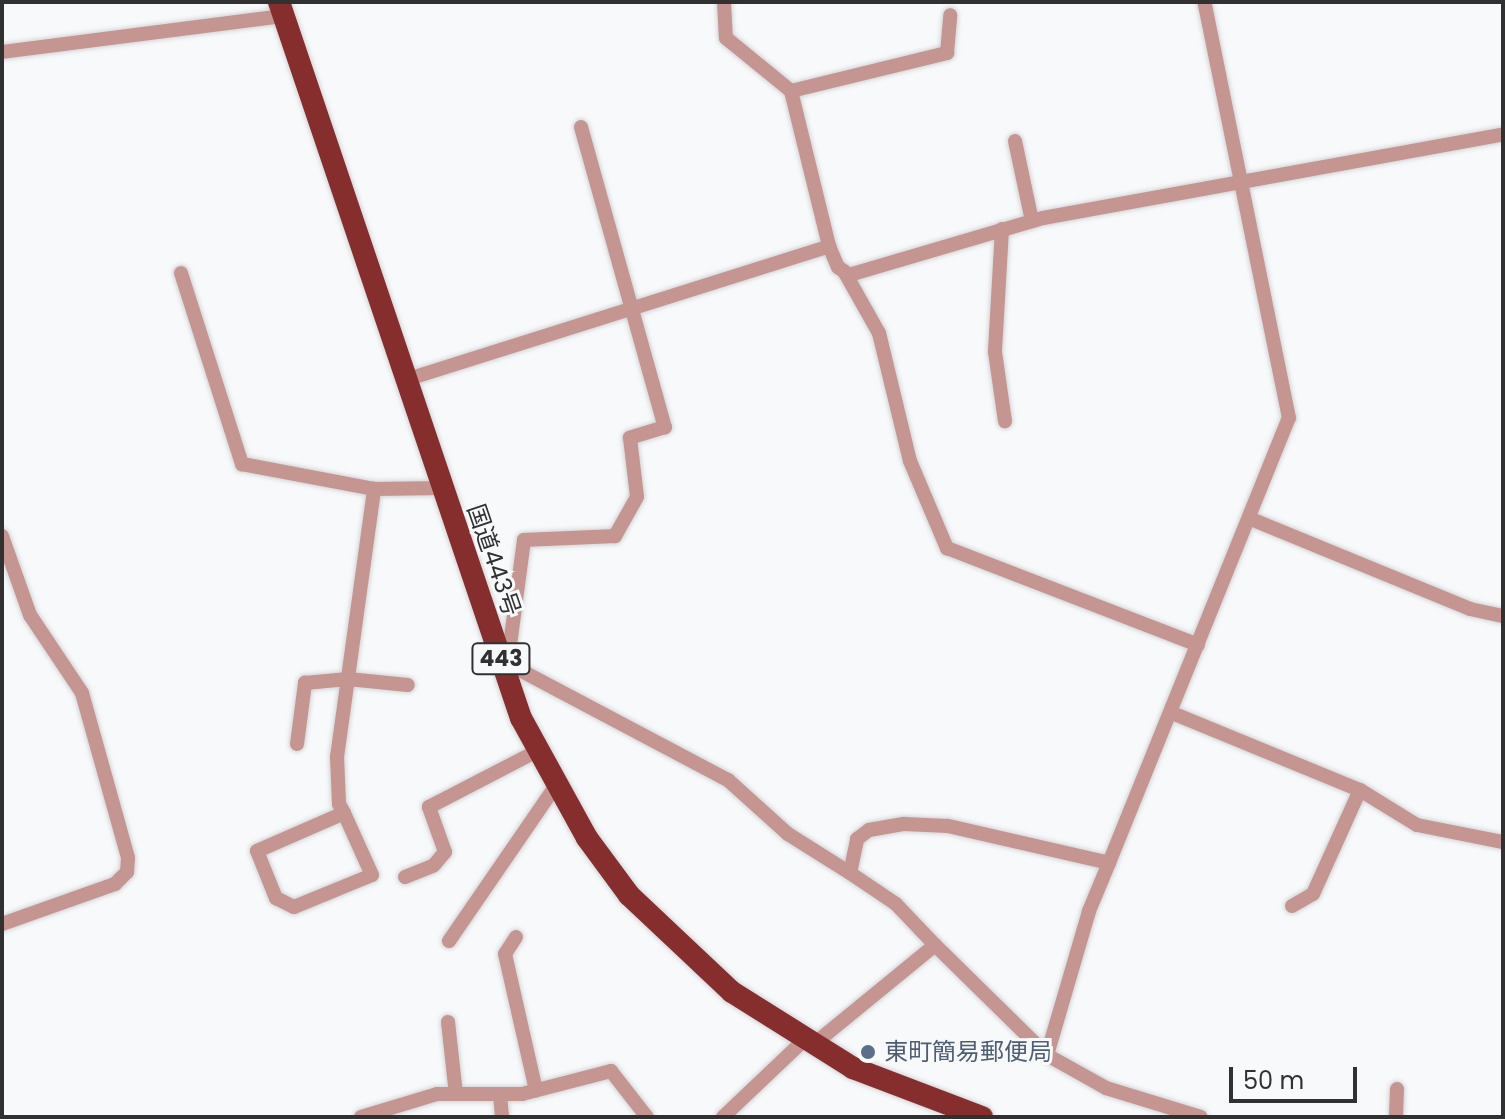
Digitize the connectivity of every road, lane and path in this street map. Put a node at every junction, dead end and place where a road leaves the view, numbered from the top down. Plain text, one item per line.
1 (724, 2) edge
2 (1204, 2) edge
3 (281, 9) edge
4 (950, 15) dead end
5 (2, 52) edge
6 (791, 91) junction
7 (581, 127) dead end
8 (1503, 134) edge
9 (1015, 141) dead end
10 (1243, 179) junction
11 (1032, 221) junction
12 (1002, 229) junction
13 (829, 246) junction
14 (844, 271) junction
15 (181, 273) dead end
16 (632, 312) junction
17 (405, 380) junction
18 (1005, 421) dead end
19 (442, 488) junction
20 (374, 489) junction
21 (1251, 519) junction
22 (2, 536) edge
23 (1503, 616) edge
24 (1198, 645) junction
25 (501, 660) junction
26 (348, 679) junction
27 (408, 685) dead end
28 (1172, 713) junction
29 (297, 744) dead end
30 (537, 751) junction
31 (555, 787) junction
32 (1360, 790) junction
33 (344, 813) junction
34 (1503, 842) edge
35 (1109, 863) junction
36 (850, 873) junction
37 (405, 877) dead end
38 (1292, 906) dead end
39 (2, 924) edge
40 (516, 937) dead end
41 (449, 941) dead end
42 (935, 945) junction
43 (448, 1022) dead end
44 (803, 1041) junction
45 (1047, 1055) junction
46 (1397, 1089) dead end
47 (536, 1091) junction
48 (456, 1094) junction
49 (500, 1094) junction
50 (385, 1112) edge
51 (361, 1117) edge
52 (502, 1117) edge
53 (647, 1117) edge
54 (723, 1117) edge
55 (982, 1117) edge
56 (1201, 1117) edge
57 (1396, 1117) edge

1 - 6 street
2 - 10 street
3 - 5 street
3 - 17 highway, 国道443号 / 443
4 - 6 street
6 - 13 street
7 - 16 street
8 - 10 street
9 - 11 street
10 - 11 street
10 - 21 street
11 - 12 street
12 - 14 street
12 - 18 street
13 - 14 street
13 - 16 street
14 - 24 street
15 - 20 street
16 - 17 street
16 - 25 street
17 - 19 highway, 国道443号 / 443
19 - 20 street
19 - 25 highway, 国道443号 / 443
20 - 26 street
21 - 23 street
21 - 24 street
22 - 39 street
24 - 28 street
25 - 30 highway, 国道443号 / 443
25 - 36 street
26 - 27 street
26 - 29 street
26 - 33 street
28 - 32 street
28 - 35 street
30 - 31 highway, 国道443号 / 443
30 - 37 street
31 - 41 street
31 - 44 highway, 国道443号 / 443
32 - 34 street
32 - 38 street
33 - 33 street
35 - 36 street
35 - 45 street
36 - 42 street
40 - 47 street
42 - 44 street
42 - 45 street
43 - 48 street
44 - 54 street
44 - 55 highway, 国道443号 / 443
45 - 56 street
46 - 57 street
47 - 49 street
47 - 53 street
48 - 49 street
48 - 50 street
49 - 52 street
50 - 51 street

